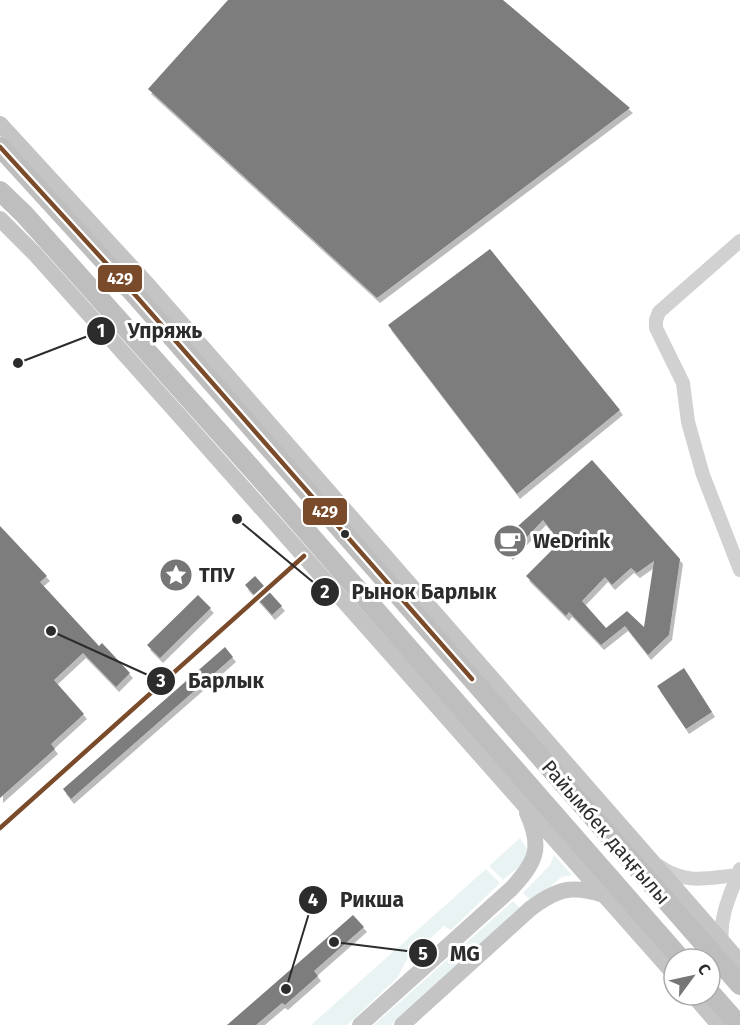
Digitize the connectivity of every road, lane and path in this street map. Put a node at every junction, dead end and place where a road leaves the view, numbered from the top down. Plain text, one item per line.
1 (0, 124) edge
2 (0, 147) edge
3 (0, 191) edge
4 (0, 219) edge
5 (740, 242) edge
6 (740, 570) edge
7 (521, 801) junction
8 (648, 857) junction
9 (739, 871) edge
10 (604, 895) junction
11 (722, 942) junction
12 (671, 947) edge
13 (662, 960) edge
14 (740, 963) edge
15 (740, 985) edge
16 (722, 1006) edge
17 (703, 1007) edge
18 (360, 1025) edge
19 (402, 1025) edge
20 (719, 1025) edge
21 (739, 1025) edge

1 - 8 main road
2 - 15 highway, Райымбек даңғылы
3 - 12 highway, Райымбек даңғылы
4 - 7 main road
5 - 6 street
7 - 10 main road
7 - 18 main road
8 - 9 street
8 - 11 main road
9 - 11 street
10 - 13 main road
10 - 19 main road
11 - 14 main road
16 - 21 highway
17 - 20 main road

